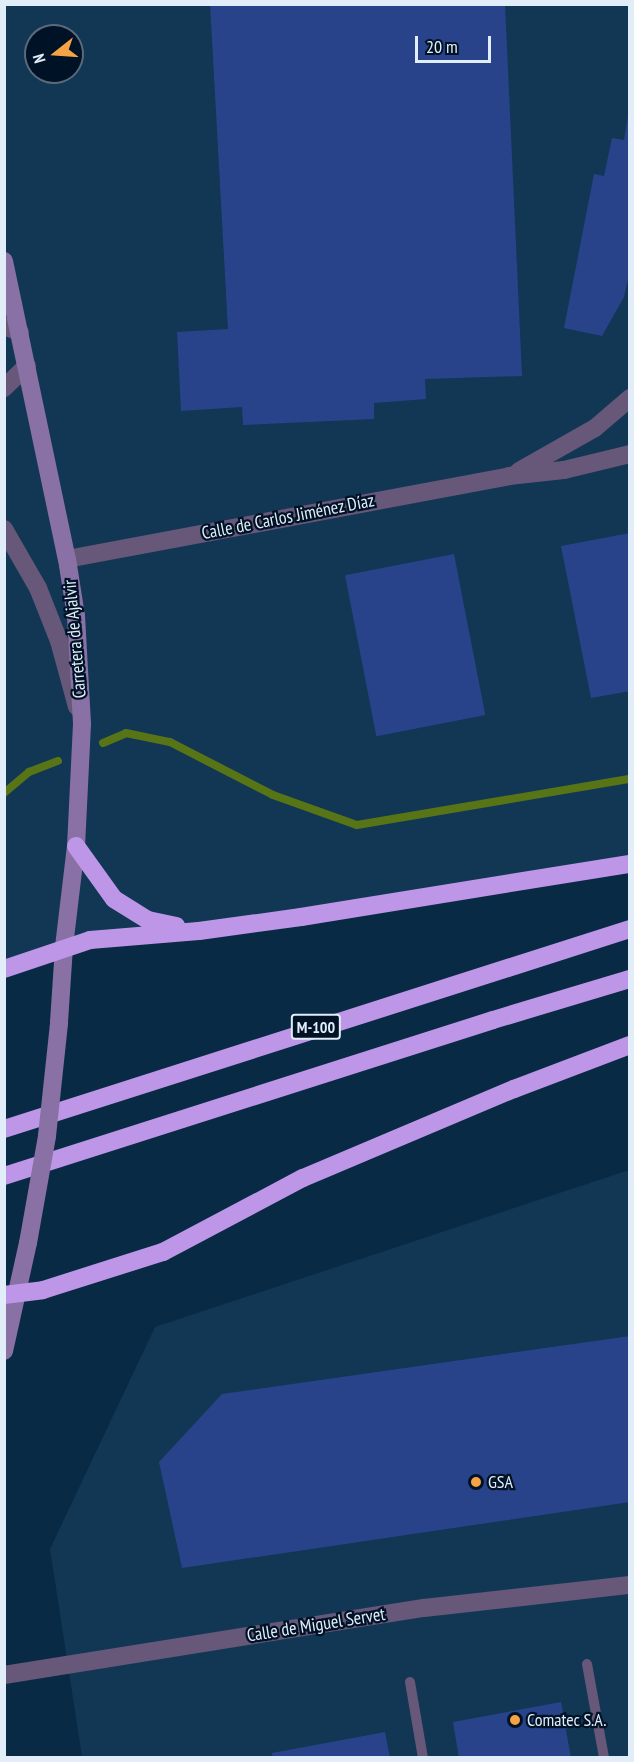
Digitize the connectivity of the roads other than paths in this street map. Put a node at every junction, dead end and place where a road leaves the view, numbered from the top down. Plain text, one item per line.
1 (5, 269) edge
2 (12, 329) edge
3 (27, 366) junction
4 (4, 388) edge
5 (630, 398) edge
6 (630, 454) edge
7 (509, 476) junction
8 (4, 529) edge
9 (67, 558) junction
10 (82, 724) junction
11 (76, 846) junction
12 (630, 864) edge
13 (630, 929) edge
14 (199, 931) junction
15 (64, 947) junction
16 (4, 969) edge
17 (630, 979) edge
18 (630, 1045) edge
19 (4, 1129) edge
20 (4, 1176) edge
21 (11, 1295) edge
22 (4, 1351) edge
23 (630, 1585) edge
24 (587, 1664) dead end
25 (4, 1675) edge
26 (410, 1682) dead end
27 (423, 1758) edge
28 (604, 1758) edge

1 - 2 street, Carretera de Ajalvir
2 - 3 street, Carretera de Ajalvir
3 - 4 street
3 - 9 street, Carretera de Ajalvir
5 - 7 street, Calle de Carlos Jiménez Díaz
6 - 7 street, Calle de Carlos Jiménez Díaz
7 - 9 street, Calle de Carlos Jiménez Díaz
8 - 10 street
9 - 10 street, Carretera de Ajalvir
10 - 11 street, Carretera de Ajalvir
11 - 14 highway
11 - 15 street, Carretera de Ajalvir
12 - 14 highway
13 - 19 highway, M-100
14 - 15 highway
15 - 16 highway
15 - 21 street, Carretera de Ajalvir, bridge
17 - 20 highway
18 - 21 highway
21 - 22 street, Carretera de Ajalvir
23 - 25 street, Calle de Miguel Servet
24 - 28 lane
26 - 27 lane

